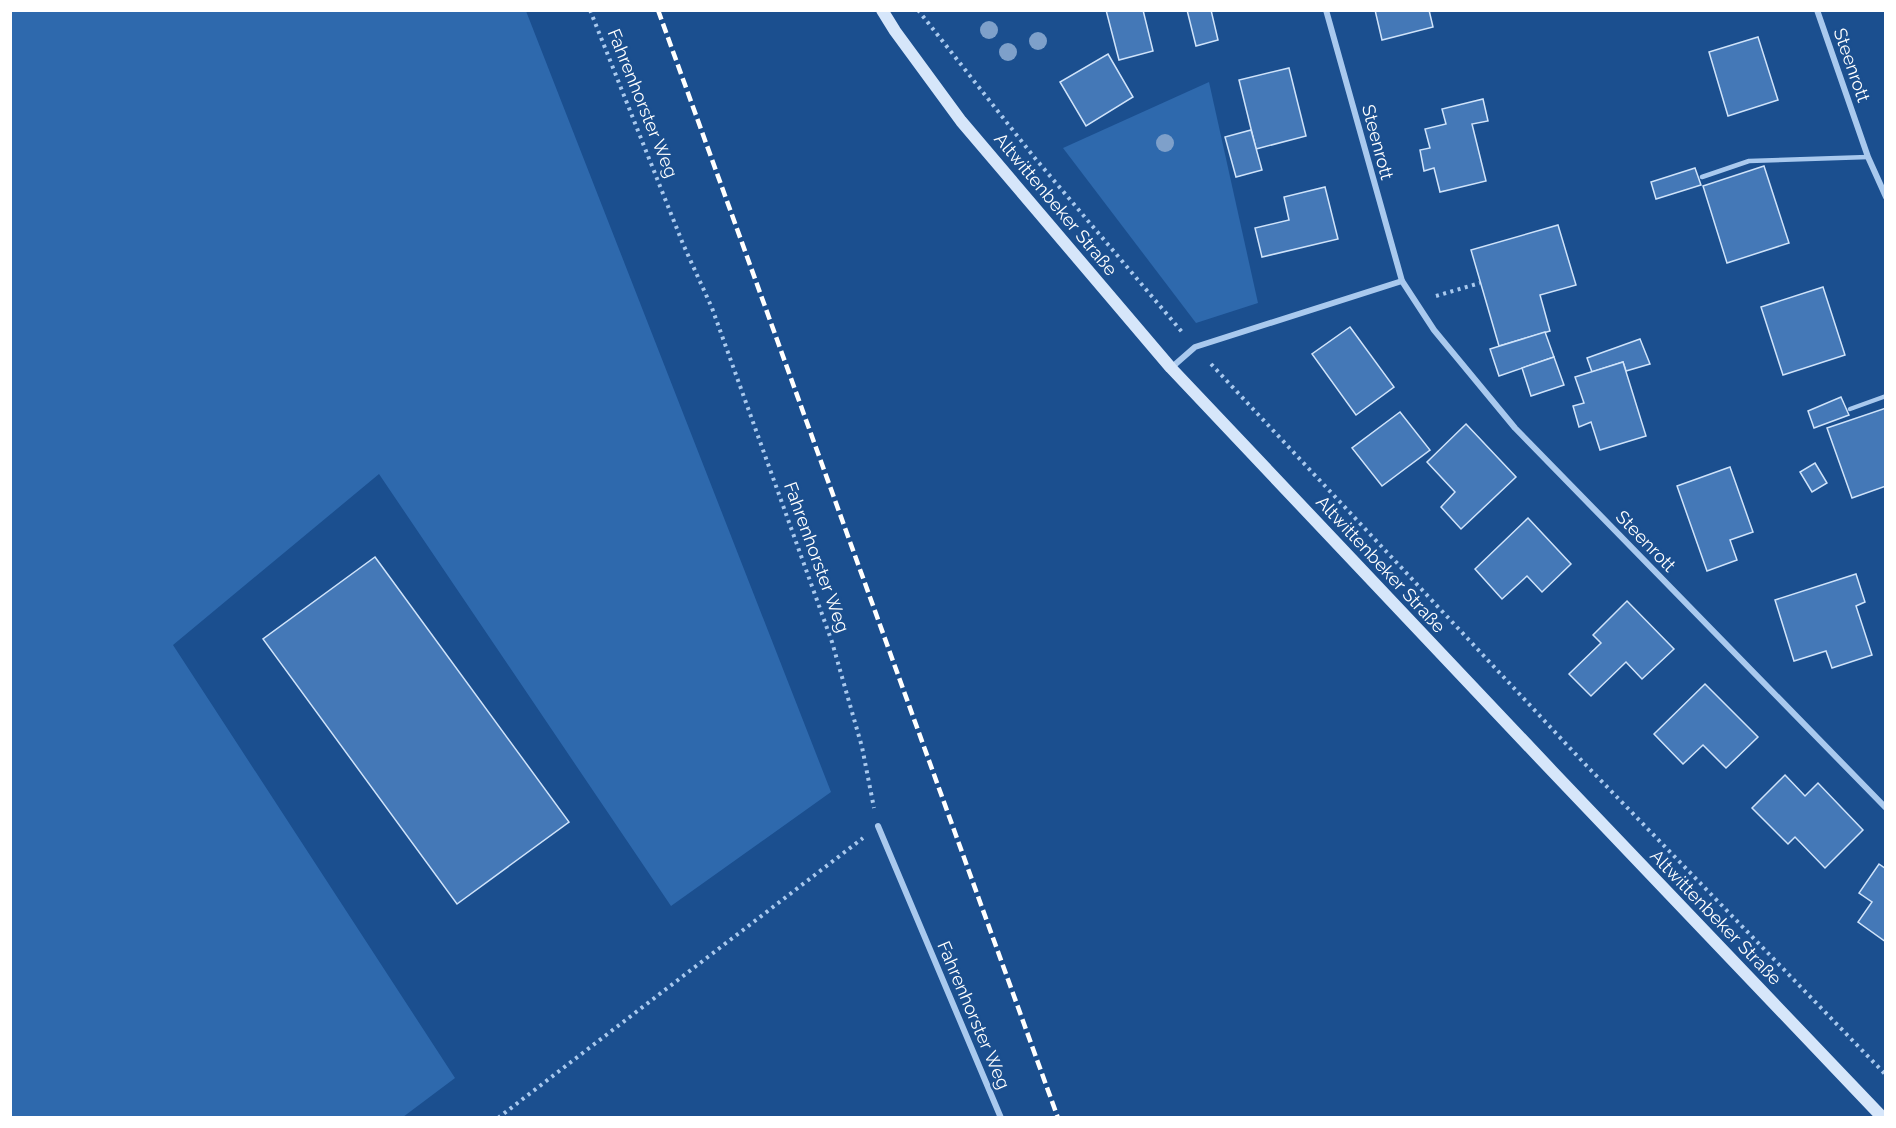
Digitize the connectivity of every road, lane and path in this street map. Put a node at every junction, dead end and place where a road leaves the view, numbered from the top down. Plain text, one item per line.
1 (590, 10) edge
2 (882, 10) edge
3 (918, 10) edge
4 (1326, 10) edge
5 (1817, 10) edge
6 (1869, 157) junction
7 (1702, 177) dead end
8 (1886, 197) edge
9 (1402, 281) junction
10 (1480, 283) dead end
11 (1416, 302) junction
12 (1195, 347) junction
13 (1171, 368) junction
14 (1886, 396) edge
15 (1850, 409) dead end
16 (1886, 808) edge
17 (878, 826) junction
18 (1886, 1075) edge
19 (498, 1118) edge
20 (1001, 1118) edge
21 (1883, 1118) edge

1 - 17 path, Fahrenhorster Weg
2 - 13 street, Altwittenbeker Straße
3 - 12 path
4 - 9 street, Steenrott
5 - 6 street, Steenrott
6 - 7 lane
6 - 8 street, Steenrott
9 - 11 street, Steenrott
9 - 12 street
10 - 11 path
11 - 16 street, Steenrott
12 - 13 street
12 - 18 path
13 - 21 street, Altwittenbeker Straße
14 - 15 lane
17 - 19 path
17 - 20 street, Fahrenhorster Weg

